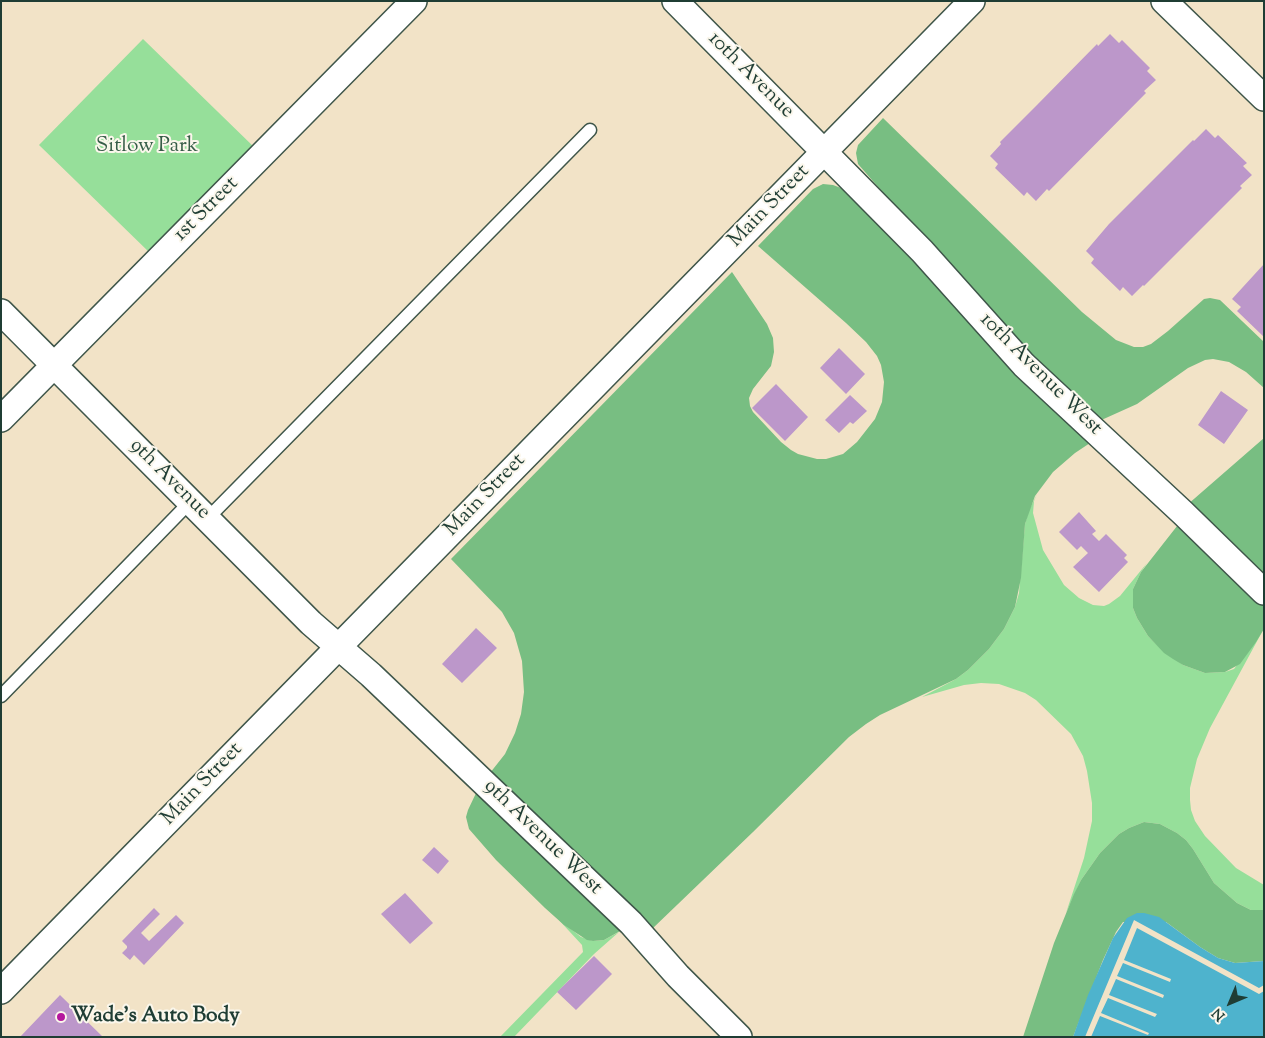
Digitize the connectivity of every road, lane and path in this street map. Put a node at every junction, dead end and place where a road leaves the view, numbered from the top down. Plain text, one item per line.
1 (414, 1) edge
2 (675, 1) edge
3 (972, 1) edge
4 (1164, 1) edge
5 (1264, 98) edge
6 (590, 130) dead end
7 (825, 151) junction
8 (1, 312) edge
9 (55, 365) junction
10 (1, 419) edge
11 (199, 510) junction
12 (1264, 592) edge
13 (339, 647) junction
14 (1, 696) edge
15 (1, 991) edge
16 (738, 1037) edge

1 - 9 street, 1st Street
2 - 7 street, 10th Avenue
3 - 7 street, Main Street
4 - 5 street
6 - 11 lane
7 - 12 street, 10th Avenue West
7 - 13 street, Main Street
8 - 9 street, 9th Avenue
9 - 10 street, 1st Street
9 - 11 street, 9th Avenue
11 - 13 street, 9th Avenue
11 - 14 lane
13 - 15 street, Main Street
13 - 16 street, 9th Avenue West

